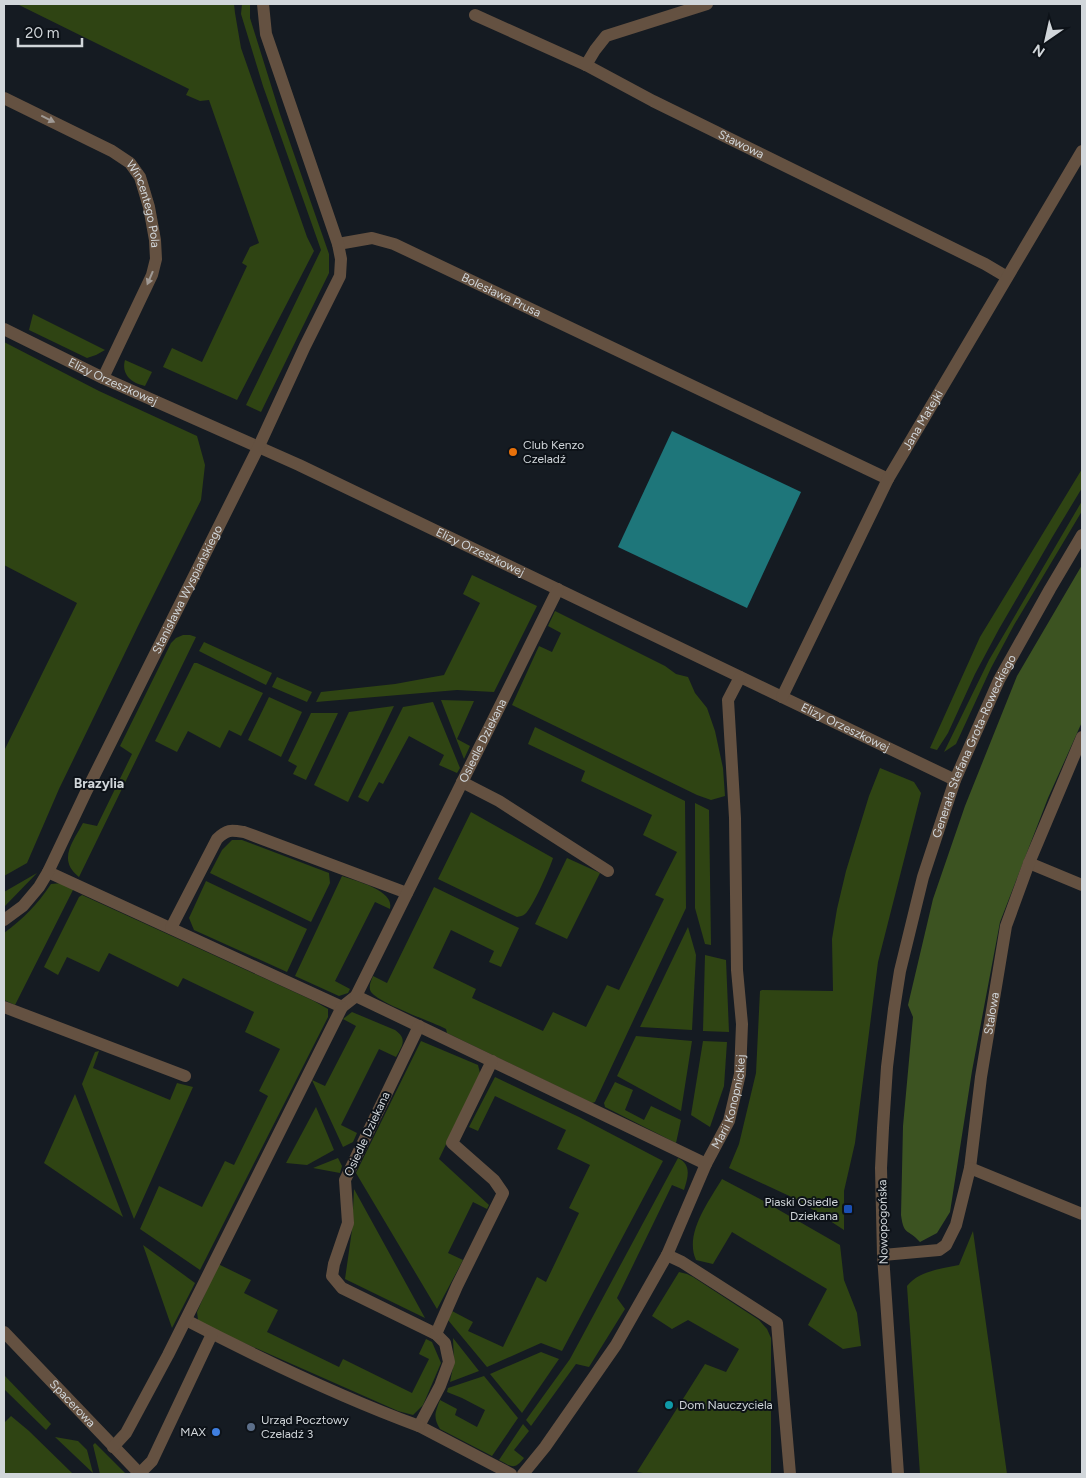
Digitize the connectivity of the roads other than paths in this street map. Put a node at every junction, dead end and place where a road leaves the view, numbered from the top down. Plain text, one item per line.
1 (263, 4) edge
2 (707, 4) edge
3 (475, 15) dead end
4 (586, 65) junction
5 (4, 98) edge
6 (1082, 151) edge
7 (338, 244) junction
8 (1007, 277) junction
9 (4, 329) edge
10 (103, 378) junction
11 (259, 446) junction
12 (888, 479) junction
13 (1082, 534) edge
14 (558, 589) junction
15 (740, 677) junction
16 (782, 697) junction
17 (1082, 737) edge
18 (955, 780) junction
19 (462, 782) junction
20 (1029, 863) junction
21 (608, 871) dead end
22 (48, 872) junction
23 (1082, 884) edge
24 (407, 893) junction
25 (4, 920) edge
26 (171, 928) junction
27 (900, 971) joint
28 (356, 996) junction
29 (4, 1007) edge
30 (342, 1007) junction
31 (419, 1026) junction
32 (492, 1062) junction
33 (185, 1076) dead end
34 (706, 1164) junction
35 (970, 1168) junction
36 (1082, 1214) edge
37 (667, 1255) junction
38 (883, 1255) junction
39 (186, 1320) junction
40 (4, 1332) edge
41 (212, 1334) junction
42 (436, 1334) junction
43 (419, 1426) junction
44 (113, 1447) junction
45 (139, 1474) edge
46 (511, 1474) edge
47 (523, 1474) edge
48 (790, 1474) edge
49 (898, 1474) edge

1 - 7 street
2 - 4 street
3 - 4 street, Stawowa
4 - 8 street, Stawowa
5 -> 10 street, Wincentego Pola
6 - 8 street, Jana Matejki
7 - 11 street, Stanisława Wyspiańskiego
7 - 12 street, Bolesława Prusa
8 - 12 street, Jana Matejki
9 - 10 street, Elizy Orzeszkowej
10 - 11 street, Elizy Orzeszkowej
11 - 14 street, Elizy Orzeszkowej
11 - 22 street, Stanisława Wyspiańskiego
12 - 16 street, Jana Matejki
13 - 18 street, Generała Stefana Grota-Roweckiego
14 - 15 street, Elizy Orzeszkowej
14 - 19 street, Osiedle Dziekana
15 - 16 street, Elizy Orzeszkowej
15 - 34 street, Marii Konopnickiej
16 - 18 street, Elizy Orzeszkowej
17 - 20 street, Stalowa
18 - 27 street, Generała Stefana Grota-Roweckiego
19 - 21 street
19 - 24 street, Osiedle Dziekana
20 - 23 street
20 - 35 street, Stalowa
22 - 25 street, Stanisława Wyspiańskiego
22 - 26 street
24 - 26 street
24 - 28 street, Osiedle Dziekana
26 - 30 street
27 - 38 street, Nowopogońska
28 - 30 street, Osiedle Dziekana
28 - 31 street
29 - 33 street
30 - 39 street, Osiedle Dziekana
31 - 32 street
31 - 42 street, Osiedle Dziekana
32 - 34 street
32 - 42 street
34 - 37 street, Marii Konopnickiej
35 - 36 street
35 - 38 street, Stalowa
37 - 47 street, Marii Konopnickiej
37 - 48 street
38 - 49 street, Nowopogońska
39 - 41 street
39 - 44 street, Osiedle Dziekana
40 - 44 street, Spacerowa
41 - 43 street
41 - 45 street
42 - 43 street
43 - 46 street
44 - 45 street, Spacerowa

